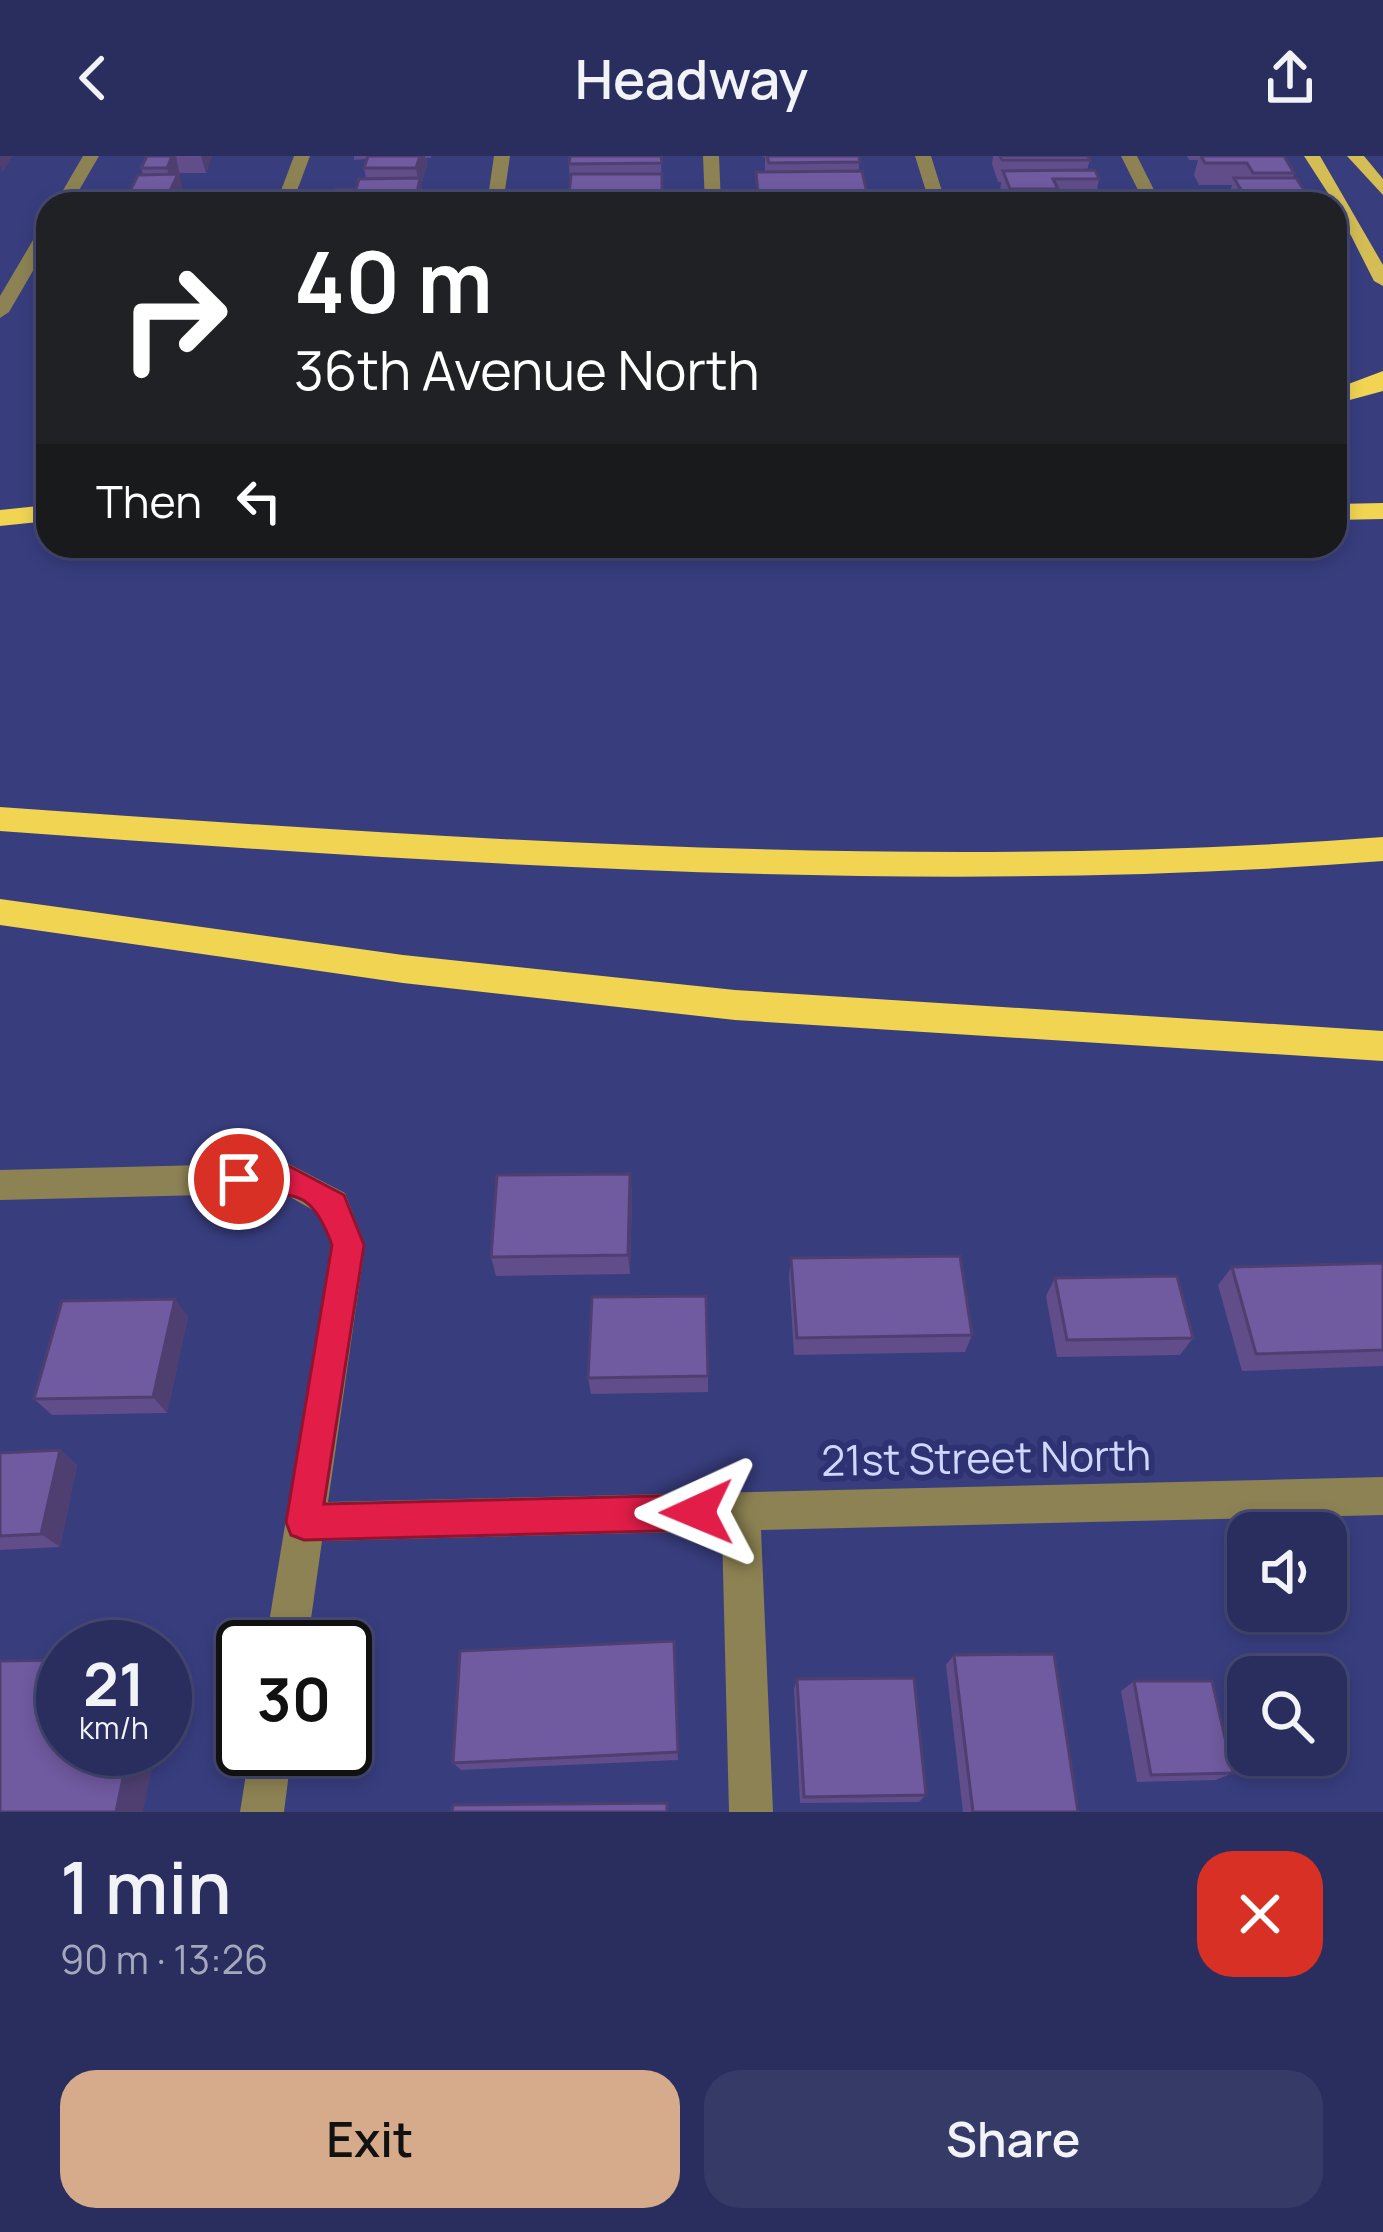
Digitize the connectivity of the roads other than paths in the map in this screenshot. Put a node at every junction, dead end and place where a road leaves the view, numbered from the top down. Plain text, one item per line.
1 (91, 156) edge
2 (302, 156) edge
3 (502, 156) edge
4 (711, 156) edge
5 (923, 156) edge
6 (1130, 156) edge
7 (1312, 156) edge
8 (1354, 156) edge
9 (1383, 190) edge
10 (70, 192) edge
11 (288, 192) edge
12 (497, 192) edge
13 (712, 192) edge
14 (934, 192) edge
15 (1147, 192) edge
16 (1332, 192) edge
17 (1347, 218) edge
18 (36, 250) edge
19 (1383, 281) edge
20 (0, 312) edge
21 (1383, 378) edge
22 (1347, 394) edge
23 (1383, 407) edge
24 (1347, 408) edge
25 (1383, 511) edge
26 (1347, 512) edge
27 (36, 514) edge
28 (0, 518) edge
29 (0, 530) edge
30 (36, 530) edge
31 (0, 819) edge
32 (1383, 849) edge
33 (0, 912) edge
34 (1383, 1035) edge
35 (1308, 1038) junction
36 (1383, 1046) edge
37 (0, 1185) edge
38 (1383, 1496) edge
39 (741, 1511) junction
40 (304, 1522) junction
41 (290, 1620) edge
42 (267, 1776) edge
43 (262, 1812) edge
44 (752, 1812) edge

1 - 10 street
2 - 11 street
3 - 12 street
4 - 13 street
5 - 14 street
6 - 15 street
7 - 16 main road
8 - 9 main road
17 - 19 main road
18 - 20 street
21 - 22 highway
23 - 24 highway
25 - 26 highway
27 - 28 highway
29 - 30 highway
31 - 32 highway
33 - 35 highway
34 - 35 highway
35 - 36 highway
37 - 40 street
38 - 39 street, 21st Street North
39 - 40 street, 21st Street North
39 - 44 street
40 - 41 street
42 - 43 street

